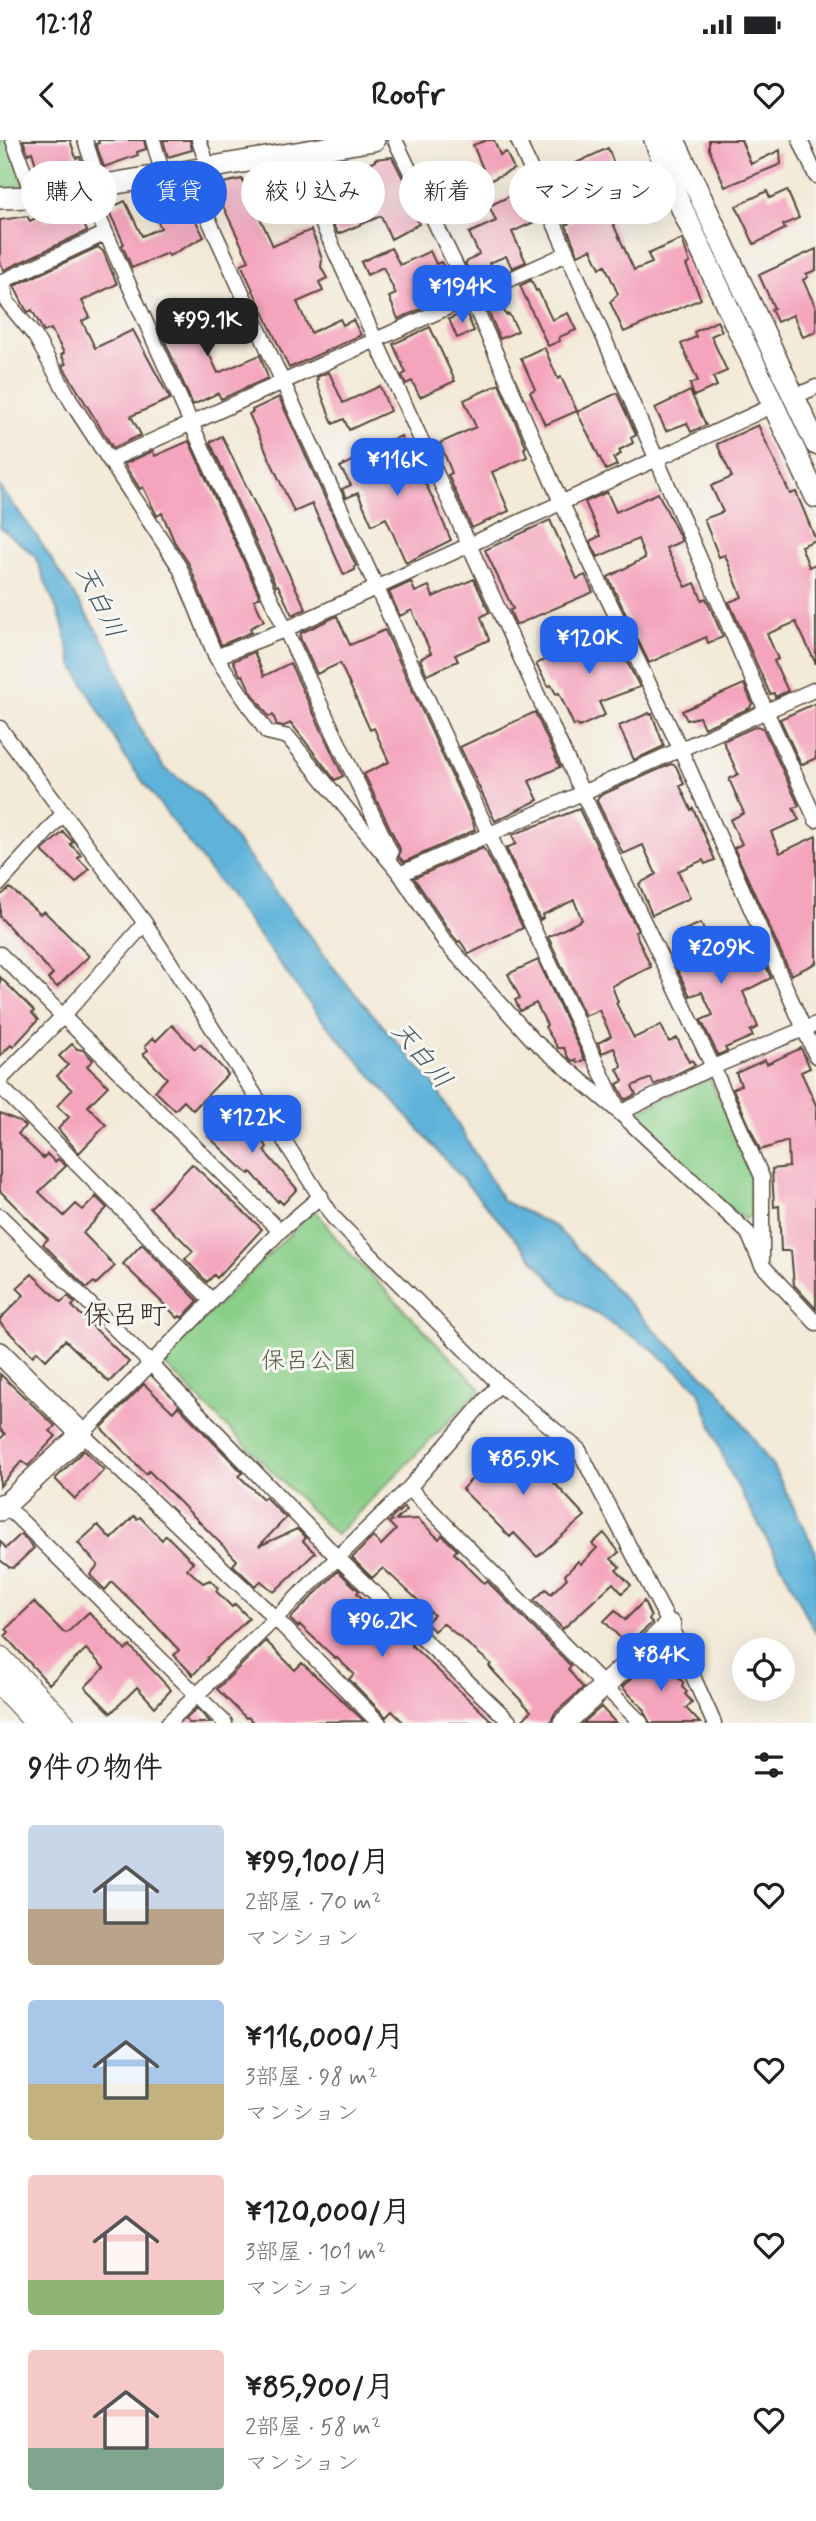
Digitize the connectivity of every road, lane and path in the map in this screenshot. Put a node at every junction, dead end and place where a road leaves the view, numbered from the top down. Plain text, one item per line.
1 (13, 140) edge
2 (85, 140) edge
3 (153, 140) edge
4 (200, 140) edge
5 (374, 140) edge
6 (395, 140) edge
7 (518, 140) edge
8 (655, 140) edge
9 (674, 140) edge
10 (800, 140) edge
11 (298, 148) edge
12 (89, 161) edge
13 (159, 161) edge
14 (206, 161) edge
15 (21, 163) edge
16 (227, 163) edge
17 (816, 176) edge
18 (21, 197) edge
19 (0, 198) edge
20 (103, 224) edge
21 (211, 224) edge
22 (106, 233) junction
23 (566, 254) junction
24 (471, 297) junction
25 (377, 340) junction
26 (283, 383) junction
27 (816, 387) edge
28 (794, 397) junction
29 (772, 406) junction
30 (189, 423) junction
31 (816, 444) edge
32 (657, 458) junction
33 (110, 460) junction
34 (816, 497) edge
35 (561, 502) junction
36 (470, 545) junction
37 (376, 587) junction
38 (284, 630) junction
39 (216, 657) junction
40 (816, 689) edge
41 (766, 711) junction
42 (0, 728) edge
43 (680, 748) junction
44 (582, 792) junction
45 (63, 814) junction
46 (816, 820) edge
47 (489, 834) junction
48 (400, 874) junction
49 (0, 883) edge
50 (145, 923) junction
51 (0, 954) edge
52 (63, 1016) junction
53 (810, 1027) edge
54 (816, 1056) edge
55 (713, 1067) junction
56 (0, 1080) edge
57 (0, 1086) edge
58 (620, 1113) junction
59 (321, 1196) junction
60 (0, 1216) edge
61 (280, 1231) junction
62 (762, 1265) junction
63 (212, 1301) junction
64 (816, 1323) edge
65 (0, 1353) edge
66 (151, 1364) junction
67 (499, 1384) junction
68 (82, 1434) junction
69 (409, 1488) junction
70 (2, 1505) edge
71 (338, 1558) junction
72 (276, 1619) junction
73 (670, 1625) junction
74 (0, 1658) edge
75 (0, 1683) edge
76 (606, 1685) junction
77 (197, 1696) junction
78 (37, 1723) edge
79 (63, 1723) edge
80 (169, 1723) edge
81 (225, 1723) edge
82 (379, 1723) edge
83 (511, 1723) edge
84 (564, 1723) edge
85 (641, 1723) edge
86 (714, 1723) edge

1 - 15 street
2 - 12 street
3 - 13 street
4 - 14 street
5 - 11 street
6 - 24 street
7 - 23 street
8 - 29 street
9 - 28 street
10 - 17 street
11 - 16 street
11 - 25 street
18 - 19 street
20 - 22 street
21 - 26 street
22 - 30 street
22 - 33 street
23 - 24 street
23 - 32 street
24 - 25 street
24 - 35 street
25 - 26 street
25 - 36 street
26 - 30 street
26 - 37 street
27 - 28 street
28 - 31 street
29 - 32 street
29 - 34 street
30 - 33 street
30 - 38 street
32 - 35 street
32 - 41 street
33 - 39 street
35 - 36 street
35 - 43 street
36 - 37 street
36 - 44 street
37 - 38 street
37 - 47 street
38 - 39 street
38 - 48 street
39 - 48 street
40 - 41 street
41 - 43 street
41 - 46 street
42 - 45 street
43 - 44 street
43 - 53 street
44 - 47 street
44 - 55 street
45 - 49 street
45 - 50 street
47 - 48 street
47 - 58 street
48 - 58 street
50 - 52 street
50 - 59 street
51 - 52 street
52 - 56 street
52 - 61 street
53 - 54 street
53 - 55 street
55 - 58 street
55 - 62 street
57 - 63 street
58 - 62 street
59 - 61 street
59 - 67 street
60 - 66 street
61 - 63 street
62 - 64 street
63 - 66 street
65 - 68 street
66 - 68 street
66 - 71 street
67 - 69 street
67 - 73 street
68 - 70 street
68 - 72 street
69 - 71 street
69 - 76 street
70 - 77 street
71 - 72 street
71 - 83 street
72 - 77 street
72 - 82 street
73 - 76 street
73 - 86 street
74 - 79 main road
75 - 78 main road
76 - 84 street
76 - 85 street
77 - 80 street
77 - 81 street

